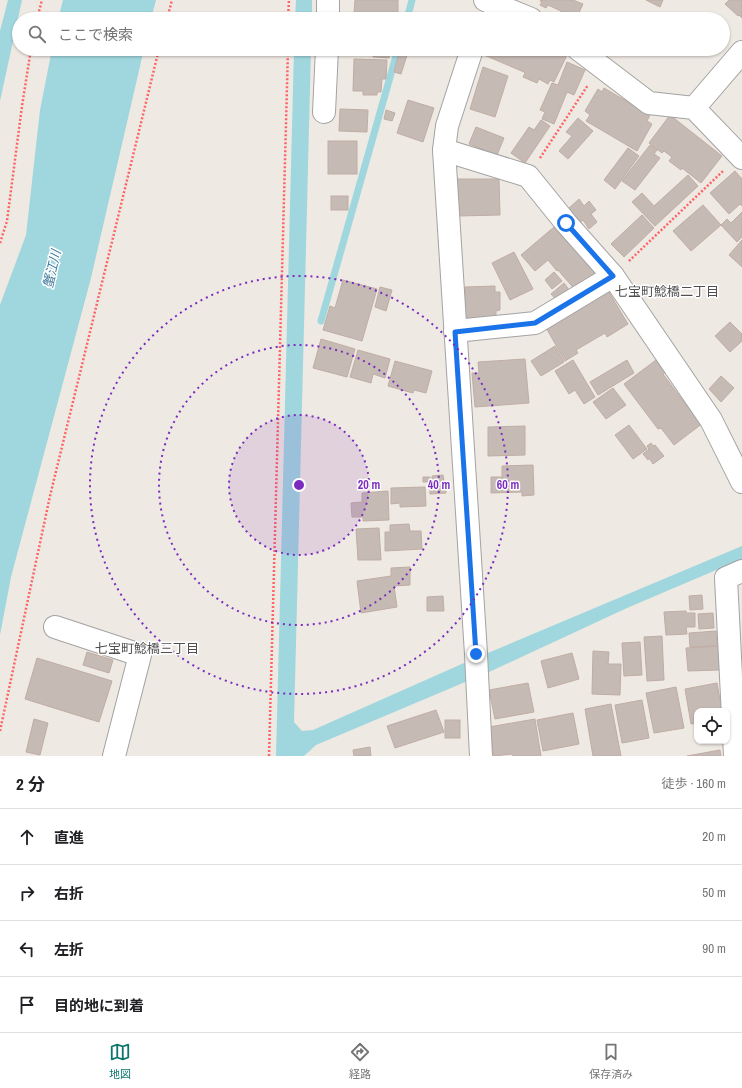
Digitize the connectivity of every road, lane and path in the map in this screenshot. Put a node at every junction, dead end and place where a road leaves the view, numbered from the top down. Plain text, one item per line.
1 (42, 0) edge
2 (172, 0) edge
3 (289, 0) edge
4 (328, 0) edge
5 (486, 5) edge
6 (38, 12) edge
7 (169, 12) edge
8 (288, 12) edge
9 (328, 12) edge
10 (509, 12) edge
11 (742, 52) edge
12 (30, 56) edge
13 (158, 56) edge
14 (288, 56) edge
15 (326, 56) edge
16 (470, 56) edge
17 (587, 56) edge
18 (601, 66) junction
19 (694, 108) junction
20 (324, 112) dead end
21 (444, 150) junction
22 (741, 156) edge
23 (528, 176) junction
24 (0, 243) edge
25 (613, 276) junction
26 (455, 332) junction
27 (742, 482) edge
28 (742, 571) edge
29 (55, 626) dead end
30 (0, 731) edge
31 (114, 756) edge
32 (269, 756) edge
33 (481, 756) edge
34 (735, 756) edge

1 - 6 path
2 - 7 path
3 - 8 path
4 - 9 street
5 - 10 street
11 - 19 street
12 - 24 path
13 - 30 path
14 - 32 path
15 - 20 street
16 - 21 street
17 - 18 street
18 - 19 street
18 - 23 path
19 - 22 street
21 - 23 street
21 - 26 street
22 - 25 path
23 - 25 street
25 - 26 street
25 - 27 street
26 - 33 street
28 - 34 street
29 - 31 street

